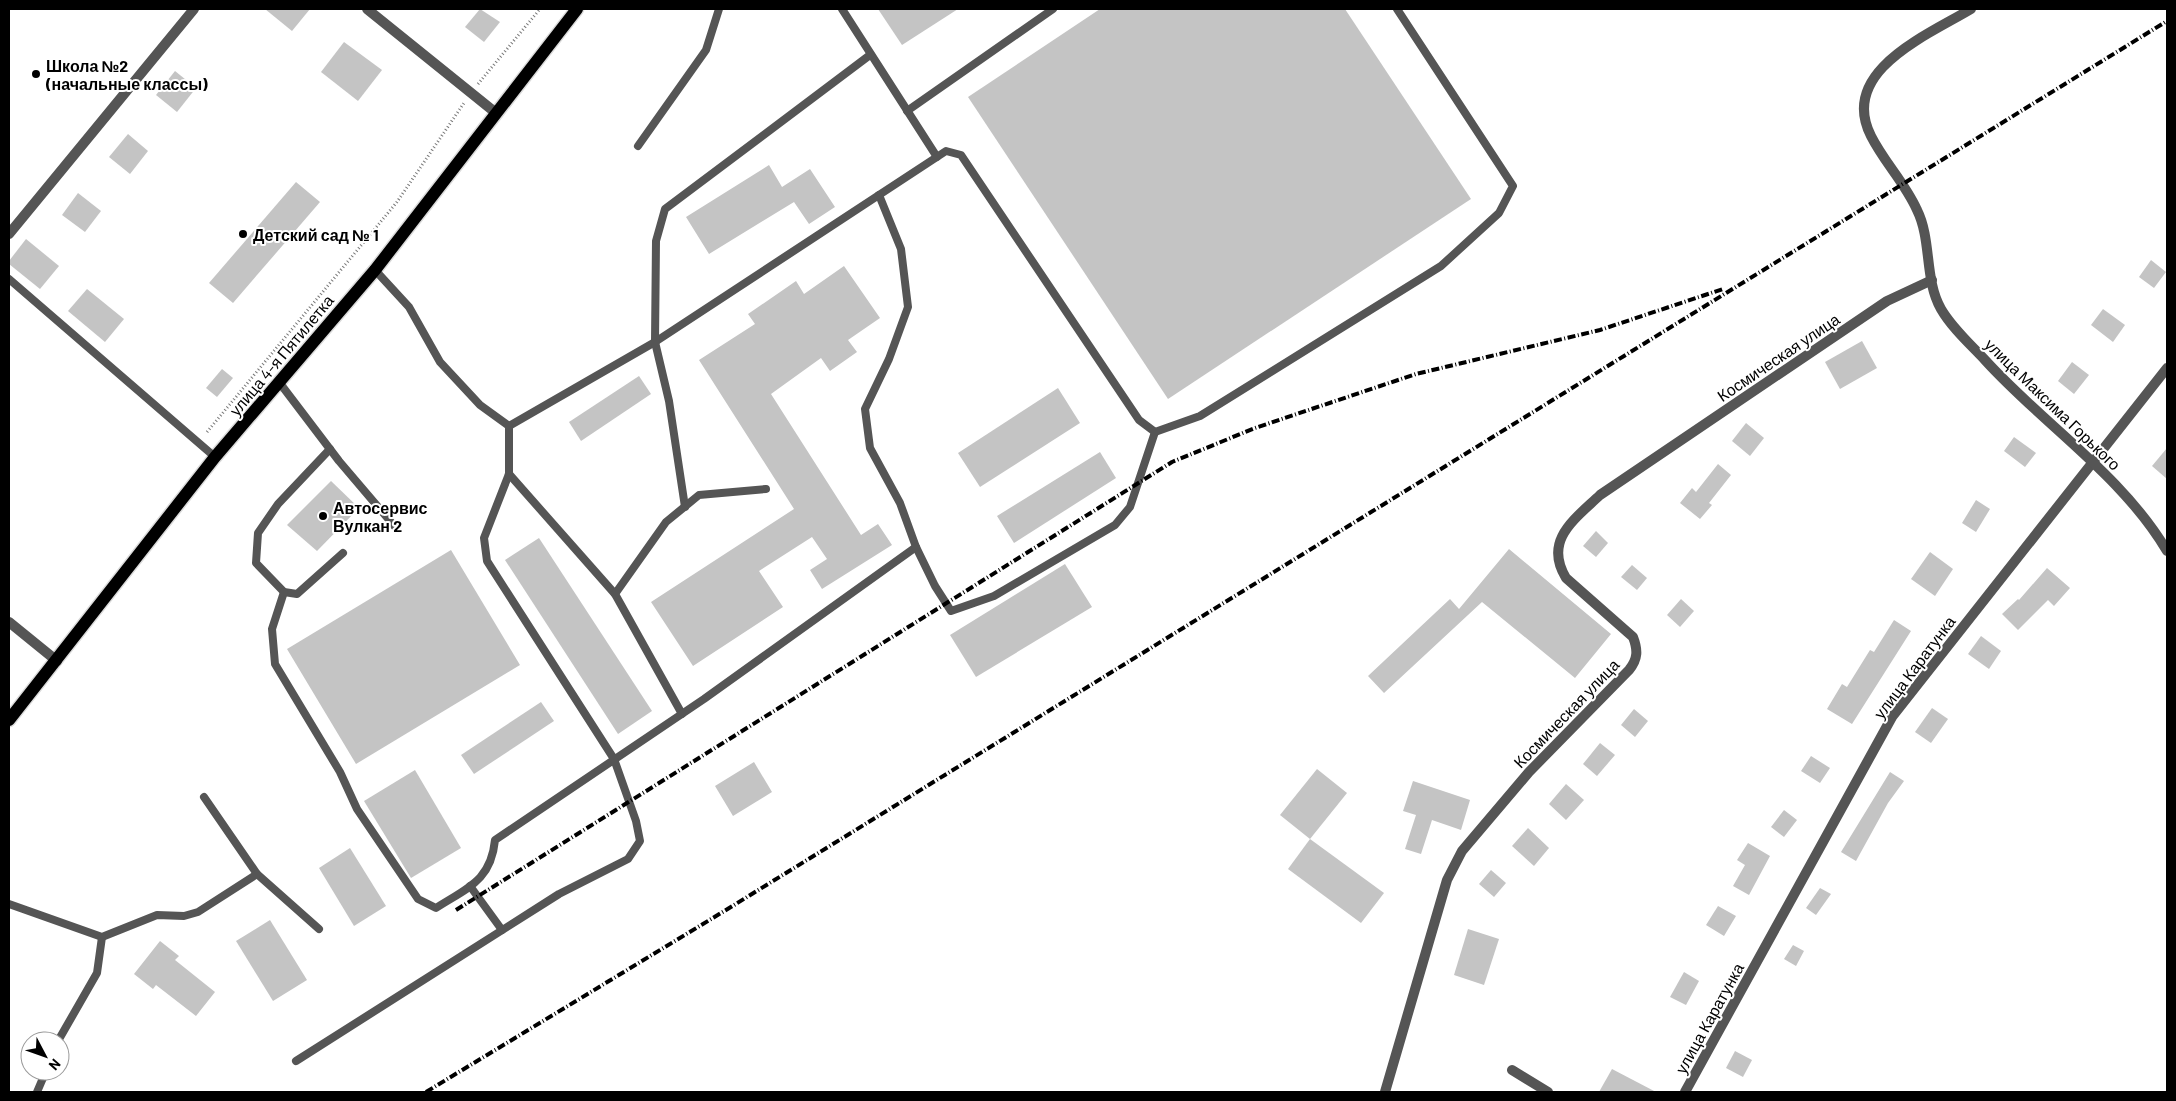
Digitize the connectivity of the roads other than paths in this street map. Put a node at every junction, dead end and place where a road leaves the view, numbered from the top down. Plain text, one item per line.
1 (194, 9) edge
2 (367, 9) edge
3 (577, 9) edge
4 (719, 9) edge
5 (842, 9) edge
6 (1053, 9) edge
7 (1397, 9) edge
8 (1971, 9) edge
9 (870, 55) junction
10 (907, 111) junction
11 (496, 113) junction
12 (638, 146) dead end
13 (937, 157) junction
14 (880, 195) junction
15 (9, 234) edge
16 (375, 270) junction
17 (9, 278) edge
18 (1932, 280) junction
19 (655, 342) junction
20 (2167, 368) edge
21 (279, 382) junction
22 (509, 426) junction
23 (1155, 432) junction
24 (330, 449) junction
25 (215, 457) junction
26 (2093, 461) junction
27 (509, 474) junction
28 (766, 489) dead end
29 (685, 506) junction
30 (396, 528) dead end
31 (916, 547) junction
32 (2167, 551) edge
33 (343, 553) dead end
34 (284, 592) junction
35 (615, 594) junction
36 (9, 622) edge
37 (57, 661) junction
38 (682, 714) junction
39 (9, 720) edge
40 (614, 759) junction
41 (204, 797) dead end
42 (258, 874) junction
43 (470, 886) junction
44 (9, 904) edge
45 (319, 929) dead end
46 (502, 930) junction
47 (102, 937) junction
48 (64, 1031) edge
49 (296, 1061) dead end
50 (1512, 1070) dead end
51 (1384, 1092) edge
52 (1548, 1092) edge
53 (1685, 1092) edge

1 - 15 street
2 - 11 street
3 - 11 main road, улица 4-я Пятилетка
4 - 12 lane
5 - 9 lane
6 - 10 lane
7 - 23 lane
8 - 18 street, улица Максима Горького
9 - 10 lane
9 - 19 lane
10 - 13 lane
11 - 16 main road, улица 4-я Пятилетка
13 - 14 lane
13 - 23 lane
14 - 19 lane
14 - 31 lane
16 - 21 main road, улица 4-я Пятилетка
16 - 22 lane
17 - 25 lane
18 - 26 street, улица Максима Горького
18 - 51 street, Космическая улица
19 - 22 lane
19 - 29 lane
20 - 26 street, улица Каратунка
21 - 24 lane
21 - 25 main road, улица 4-я Пятилетка
22 - 27 lane
23 - 31 lane
24 - 30 lane
24 - 34 lane
25 - 37 main road, улица 4-я Пятилетка
26 - 32 street, улица Максима Горького
26 - 53 street, улица Каратунка
27 - 35 lane
27 - 40 lane
28 - 29 lane
29 - 35 lane
31 - 38 lane
33 - 34 lane
34 - 43 lane
35 - 38 lane
36 - 37 street
37 - 39 main road, улица 4-я Пятилетка
38 - 40 lane
40 - 43 lane
40 - 46 lane
41 - 42 lane
42 - 45 lane
42 - 47 lane
43 - 46 lane
44 - 47 lane
46 - 49 lane
47 - 48 lane
50 - 52 street

